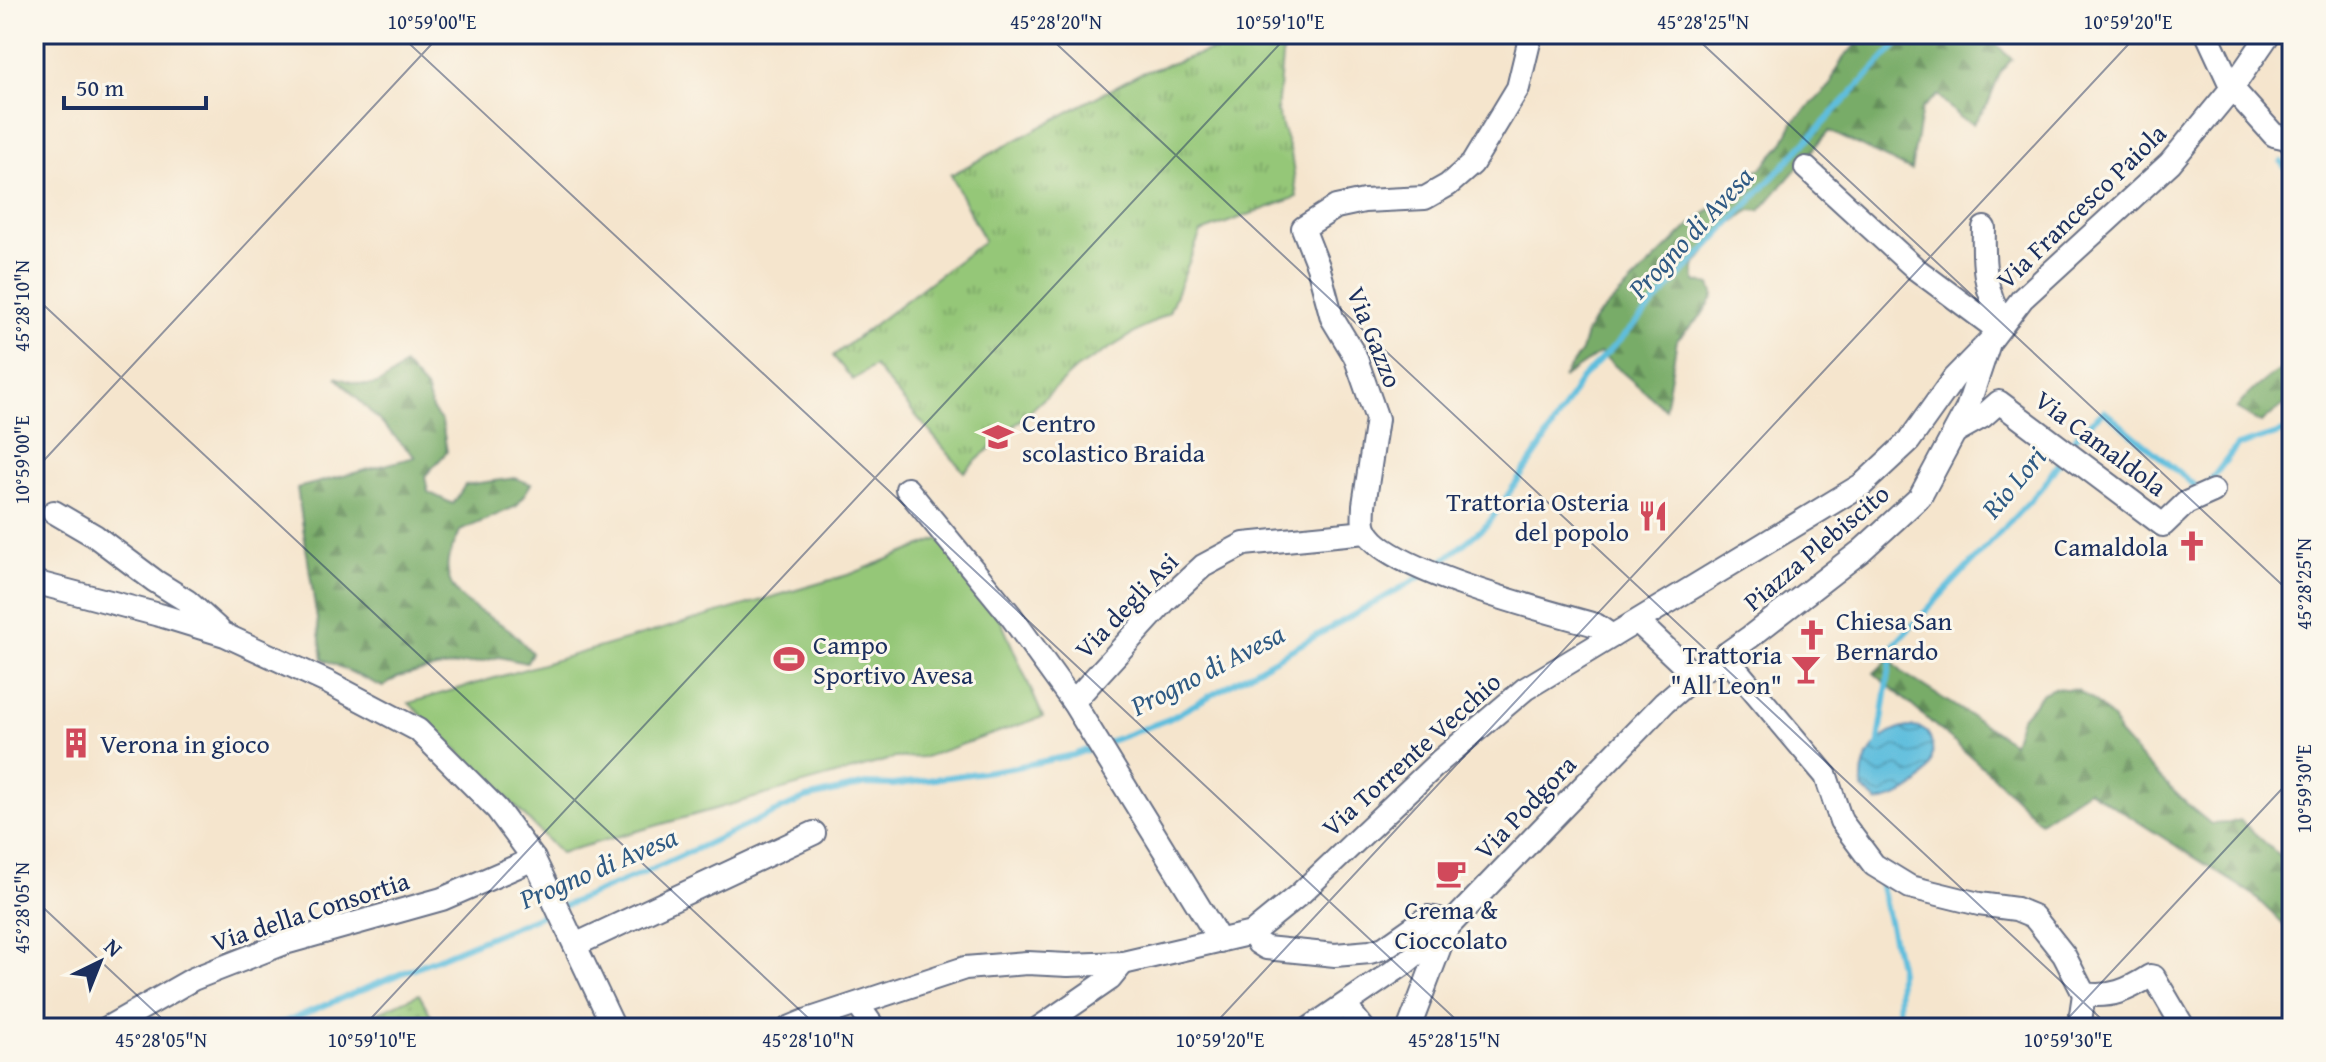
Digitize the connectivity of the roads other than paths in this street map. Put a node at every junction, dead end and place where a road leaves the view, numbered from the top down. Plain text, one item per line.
1 (1531, 34) edge
2 (2207, 34) edge
3 (2269, 34) edge
4 (2232, 88) junction
5 (2292, 144) edge
6 (1806, 168) dead end
7 (1984, 228) dead end
8 (1997, 331) junction
9 (1955, 432) junction
10 (907, 489) dead end
11 (2213, 491) dead end
12 (54, 512) dead end
13 (1366, 532) junction
14 (34, 582) edge
15 (1638, 622) junction
16 (225, 635) junction
17 (1612, 636) junction
18 (1724, 655) junction
19 (1695, 676) junction
20 (1073, 702) junction
21 (814, 833) dead end
22 (534, 859) junction
23 (1447, 928) junction
24 (1252, 933) junction
25 (1220, 941) junction
26 (575, 945) junction
27 (1123, 963) junction
28 (2084, 994) junction
29 (858, 1005) junction
30 (1345, 1005) junction
31 (107, 1028) edge
32 (614, 1028) edge
33 (789, 1028) edge
34 (874, 1028) edge
35 (1039, 1028) edge
36 (1310, 1028) edge
37 (1363, 1028) edge
38 (1409, 1028) edge
39 (2079, 1028) edge
40 (2184, 1028) edge

1 - 13 street, Via Gazzo
2 - 4 street
3 - 4 street, Via Francesco Paiola
4 - 5 street
4 - 8 street, Via Francesco Paiola
6 - 8 street
7 - 8 street
8 - 9 street, Piazza Plebiscito
8 - 15 street, Via Torrente Vecchio
9 - 11 street, Via Camaldola
9 - 18 street, Piazza Plebiscito
10 - 20 street, Via degli Asi
12 - 16 street
13 - 17 street
13 - 20 street, Via degli Asi
14 - 16 street
15 - 17 street, Via Torrente Vecchio
15 - 19 street
16 - 22 street
17 - 24 street, Via Torrente Vecchio
18 - 19 street, Via Podgora
18 - 28 street
19 - 23 street, Via Podgora
20 - 25 street, Via degli Asi
21 - 26 street
22 - 26 street
22 - 31 street, Via della Consortia
23 - 24 street
23 - 30 street
23 - 38 street, Via Podgora
24 - 25 street, Via Torrente Vecchio
25 - 27 street, Via Torrente Vecchio
26 - 32 street
27 - 29 street, Via Torrente Vecchio
27 - 35 street
28 - 39 street
28 - 40 street
29 - 33 street, Via Torrente Vecchio
29 - 34 street
30 - 36 street
30 - 37 street

